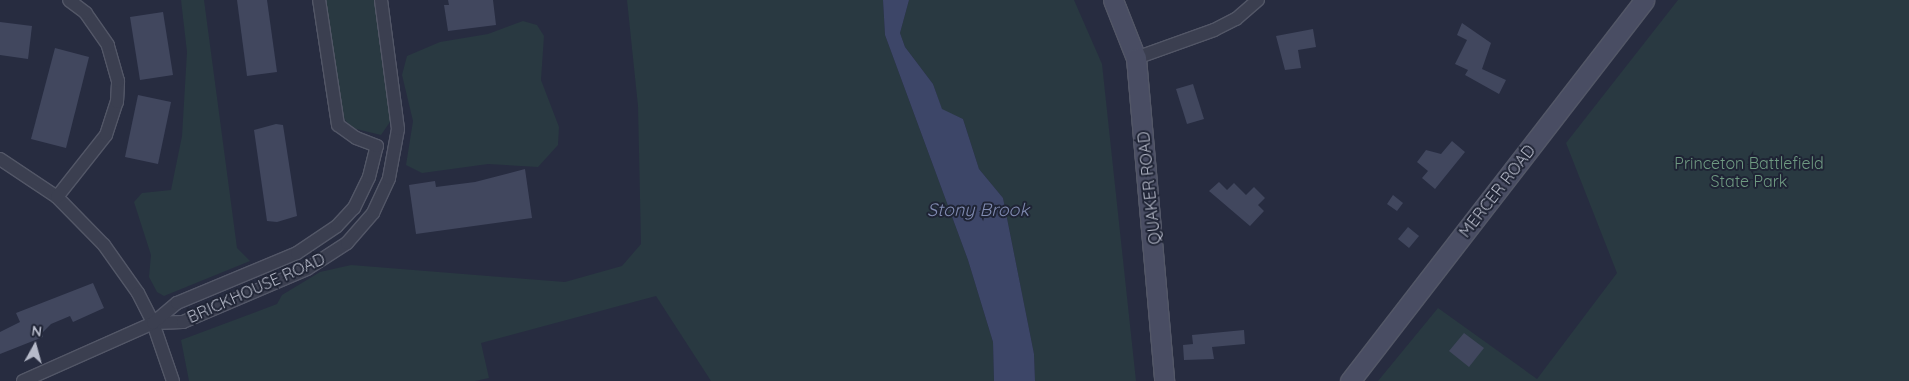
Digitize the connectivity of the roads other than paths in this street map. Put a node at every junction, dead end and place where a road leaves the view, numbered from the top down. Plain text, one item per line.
1 (69, 0) edge
2 (319, 0) edge
3 (381, 0) edge
4 (1113, 0) edge
5 (1258, 0) edge
6 (1644, 0) edge
7 (1136, 58) junction
8 (397, 144) junction
9 (377, 146) junction
10 (0, 159) edge
11 (57, 197) junction
12 (348, 215) junction
13 (362, 228) junction
14 (153, 323) junction
15 (23, 381) edge
16 (173, 381) edge
17 (1164, 381) edge
18 (1350, 381) edge

1 - 11 street
2 - 9 street
3 - 8 street, BRICKHOUSE ROAD
4 - 7 main road, QUAKER ROAD
5 - 7 street
6 - 18 main road, MERCER ROAD
7 - 17 main road, QUAKER ROAD
8 - 9 street
8 - 13 street, BRICKHOUSE ROAD
9 - 12 street, BRICKHOUSE ROAD
10 - 11 street
11 - 14 street
12 - 13 street
12 - 14 street, BRICKHOUSE ROAD
13 - 14 street, BRICKHOUSE ROAD
14 - 15 street
14 - 16 street

